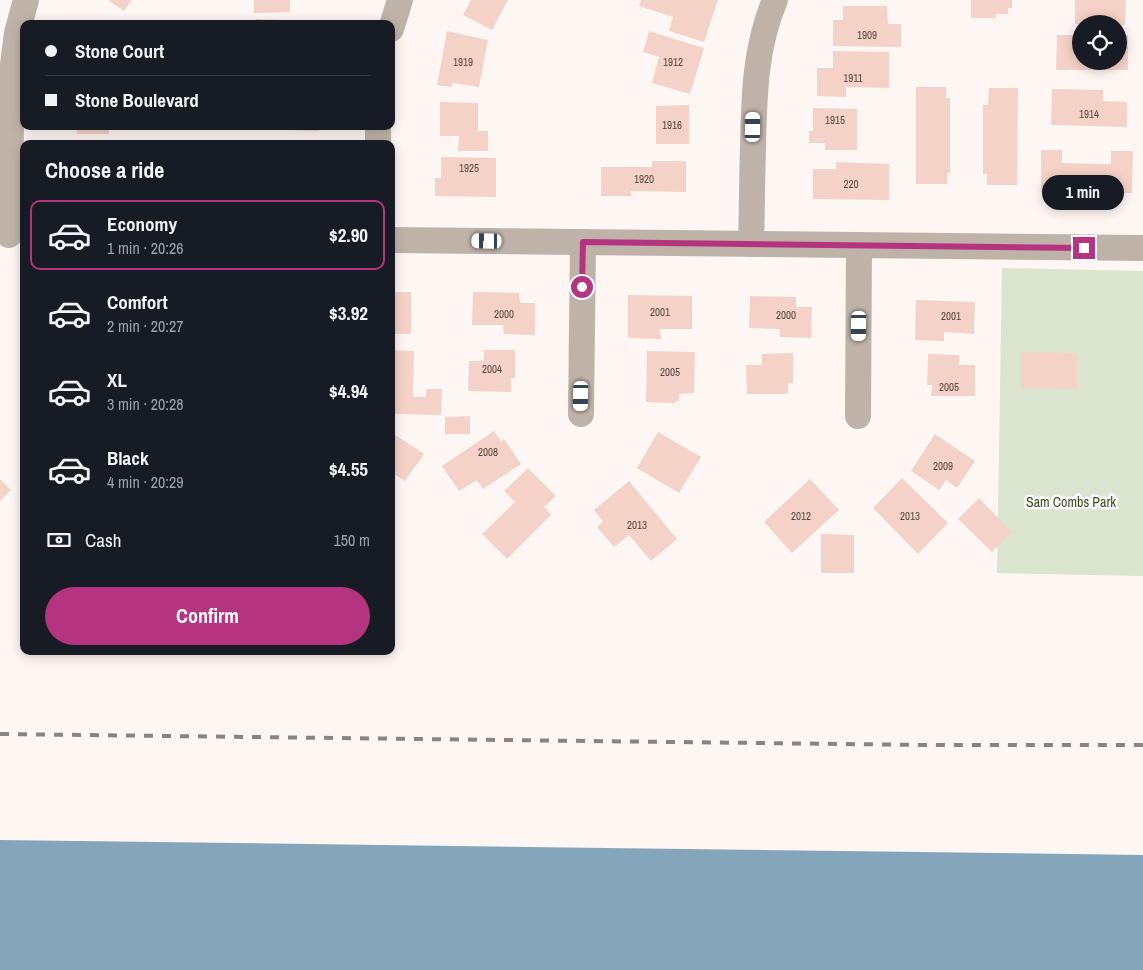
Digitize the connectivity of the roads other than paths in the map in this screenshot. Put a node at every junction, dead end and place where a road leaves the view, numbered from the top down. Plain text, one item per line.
1 (26, 0) edge
2 (400, 0) edge
3 (775, 0) edge
4 (21, 20) edge
5 (394, 20) edge
6 (20, 22) edge
7 (11, 235) edge
8 (395, 240) edge
9 (583, 242) junction
10 (751, 244) junction
11 (860, 245) junction
12 (1143, 248) edge
13 (580, 414) dead end
14 (858, 416) dead end

1 - 4 street
2 - 5 street
3 - 10 street
6 - 7 street
8 - 9 street
9 - 10 street
9 - 13 street
10 - 11 street
11 - 12 street
11 - 14 street

